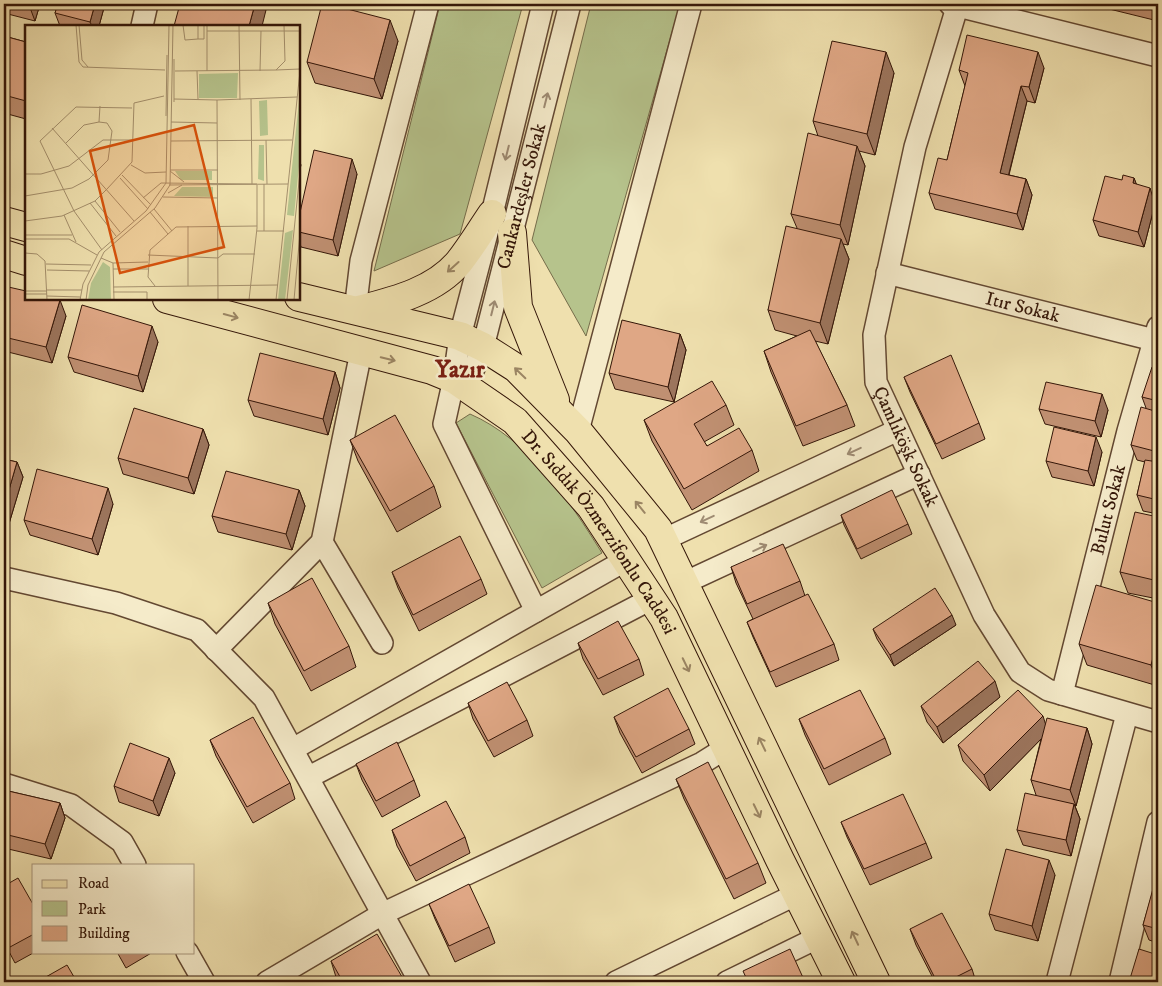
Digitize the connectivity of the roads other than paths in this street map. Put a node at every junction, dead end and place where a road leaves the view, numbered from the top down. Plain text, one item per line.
1 (147, 4) edge
2 (428, 4) edge
3 (544, 4) edge
4 (570, 4) edge
5 (692, 4) edge
6 (955, 4) edge
7 (142, 25) edge
8 (1158, 56) edge
9 (492, 214) junction
10 (4, 221) edge
11 (25, 227) edge
12 (512, 233) junction
13 (4, 254) edge
14 (25, 260) edge
15 (887, 273) junction
16 (300, 297) edge
17 (171, 300) edge
18 (355, 311) junction
19 (1157, 336) edge
20 (472, 341) junction
21 (361, 352) junction
22 (460, 383) junction
23 (570, 423) junction
24 (898, 430) junction
25 (919, 474) junction
26 (663, 540) junction
27 (322, 542) junction
28 (626, 560) junction
29 (4, 578) edge
30 (684, 583) junction
31 (651, 599) junction
32 (536, 611) junction
33 (382, 643) dead end
34 (216, 650) junction
35 (1062, 694) junction
36 (1127, 714) junction
37 (1158, 722) edge
38 (726, 748) junction
39 (293, 749) junction
40 (309, 777) junction
41 (4, 784) edge
42 (1158, 822) edge
43 (134, 864) edge
44 (797, 894) junction
45 (384, 913) junction
46 (819, 937) junction
47 (187, 954) edge
48 (204, 982) edge
49 (267, 982) edge
50 (420, 982) edge
51 (616, 982) edge
52 (727, 982) edge
53 (842, 982) edge
54 (876, 982) edge
55 (1057, 982) edge
56 (1120, 982) edge

1 - 7 street
2 - 18 street
3 -> 9 street, Cankardeşler Sokak
12 -> 4 street, Cankardeşler Sokak
5 - 23 street
6 - 8 street
6 - 15 street, Çamlıköşk Sokak
9 -> 18 main road
9 - 20 street, Cankardeşler Sokak
10 - 11 main road
20 -> 12 street, Cankardeşler Sokak
12 - 23 main road
13 - 14 main road
15 - 19 street, Itır Sokak
15 - 24 street, Çamlıköşk Sokak
16 - 18 main road, Dr. Sıddık Özmerzifonlu Caddesi
17 -> 21 main road, Dr. Sıddık Özmerzifonlu Caddesi
18 - 20 main road, Dr. Sıddık Özmerzifonlu Caddesi
19 - 35 street, Bulut Sokak
20 - 22 street, Cankardeşler Sokak
23 -> 20 main road, Dr. Sıddık Özmerzifonlu Caddesi
21 -> 22 main road, Dr. Sıddık Özmerzifonlu Caddesi
21 - 27 street
22 - 28 main road, Dr. Sıddık Özmerzifonlu Caddesi
22 - 32 street, Cankardeşler Sokak
26 -> 23 main road, Dr. Sıddık Özmerzifonlu Caddesi
24 - 25 street, Çamlıköşk Sokak
24 -> 26 street
30 -> 25 street
25 - 35 street, Çamlıköşk Sokak
26 - 30 main road, Dr. Sıddık Özmerzifonlu Caddesi
27 - 33 street
27 - 34 street
28 - 31 main road, Dr. Sıddık Özmerzifonlu Caddesi
28 - 32 street
29 - 34 street
54 -> 30 main road, Dr. Sıddık Özmerzifonlu Caddesi
31 -> 38 main road, Dr. Sıddık Özmerzifonlu Caddesi
31 - 40 street
32 - 39 street
34 - 39 street
35 - 36 street, Çamlıköşk Sokak
36 - 37 street, Çamlıköşk Sokak
36 - 55 street
38 -> 44 main road, Dr. Sıddık Özmerzifonlu Caddesi
38 - 45 street
39 - 40 street
40 - 45 street
41 - 43 street
42 - 56 street
44 - 46 main road, Dr. Sıddık Özmerzifonlu Caddesi
44 - 51 street
45 - 49 street
45 - 50 street
46 - 52 street
46 - 53 main road, Dr. Sıddık Özmerzifonlu Caddesi
47 - 48 street

